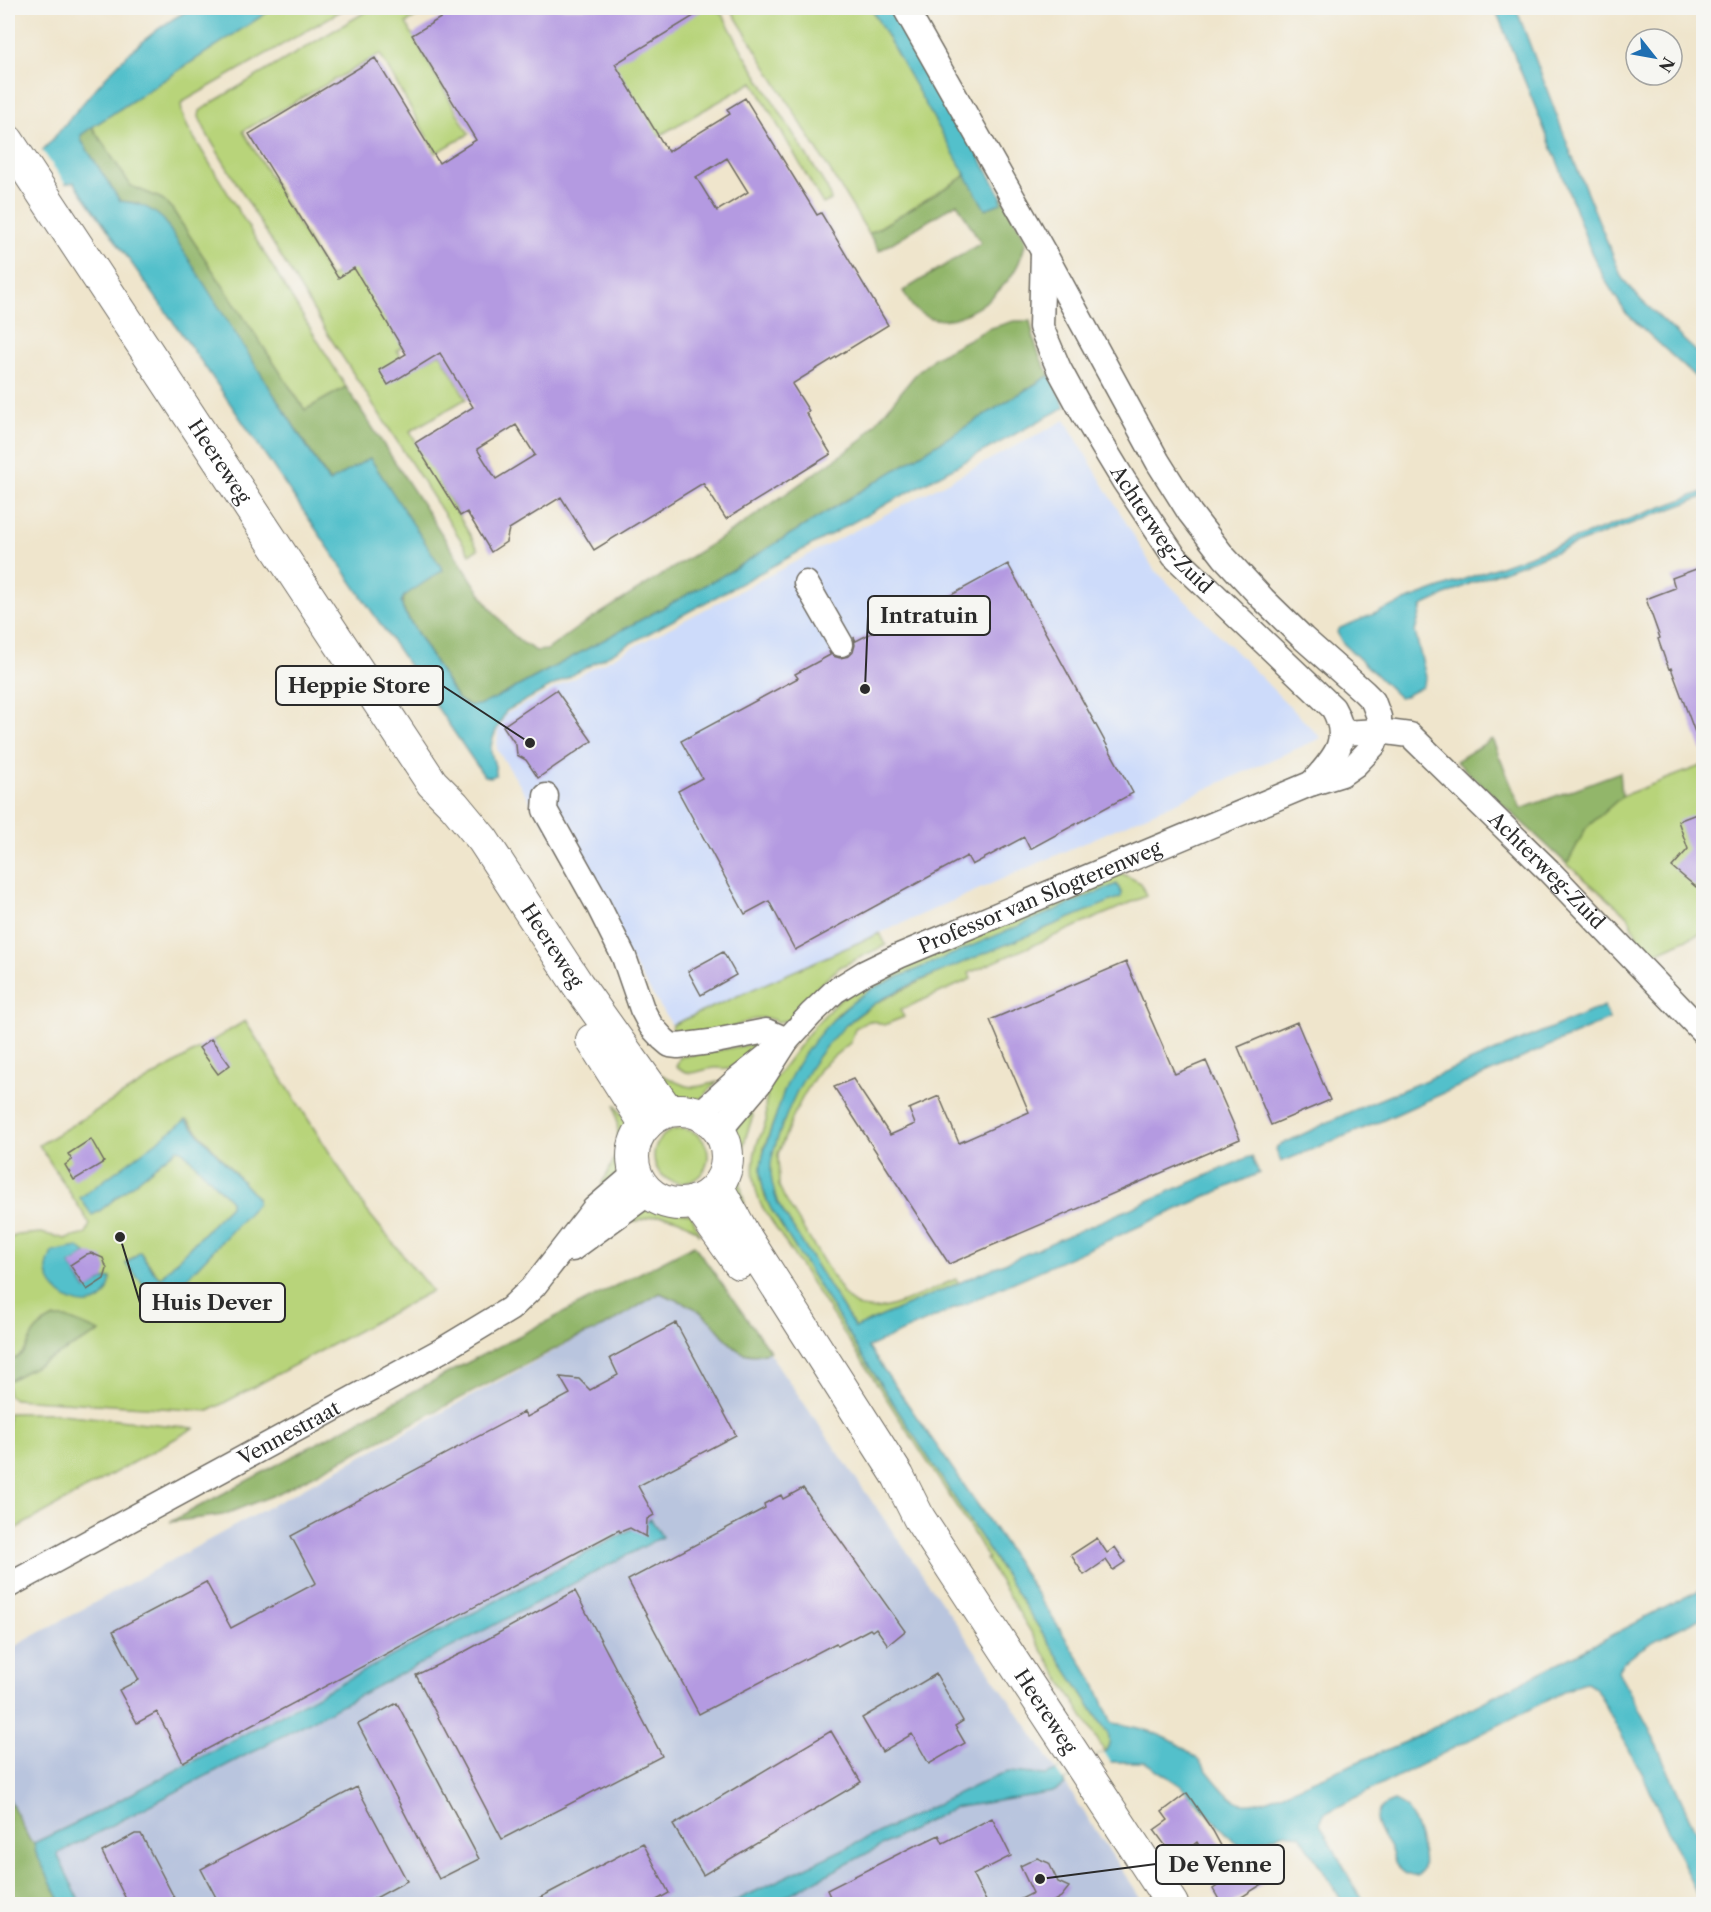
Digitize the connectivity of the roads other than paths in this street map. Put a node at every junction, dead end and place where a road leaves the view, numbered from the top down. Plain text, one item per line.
1 (904, 8) edge
2 (14, 150) edge
3 (1043, 251) junction
4 (806, 583) dead end
5 (841, 644) dead end
6 (1379, 731) junction
7 (1342, 733) junction
8 (1310, 784) junction
9 (546, 796) dead end
10 (1704, 1033) edge
11 (787, 1041) junction
12 (657, 1118) junction
13 (709, 1122) junction
14 (643, 1183) junction
15 (706, 1194) junction
16 (8, 1586) edge
17 (1172, 1905) edge

1 - 3 street, Achterweg-Zuid
2 - 12 main road, Heereweg
3 - 6 street, Achterweg-Zuid
3 - 7 street, Achterweg-Zuid
4 - 5 street
6 - 7 street, Achterweg-Zuid
6 - 8 street, Professor van Slogterenweg
6 - 10 street, Achterweg-Zuid
7 - 8 street, Professor van Slogterenweg
8 - 11 street, Professor van Slogterenweg
9 - 11 street
11 - 13 street, Professor van Slogterenweg
12 - 13 main road
12 - 14 main road
13 - 15 main road
14 - 15 main road
14 - 16 street, Vennestraat
15 - 17 main road, Heereweg

